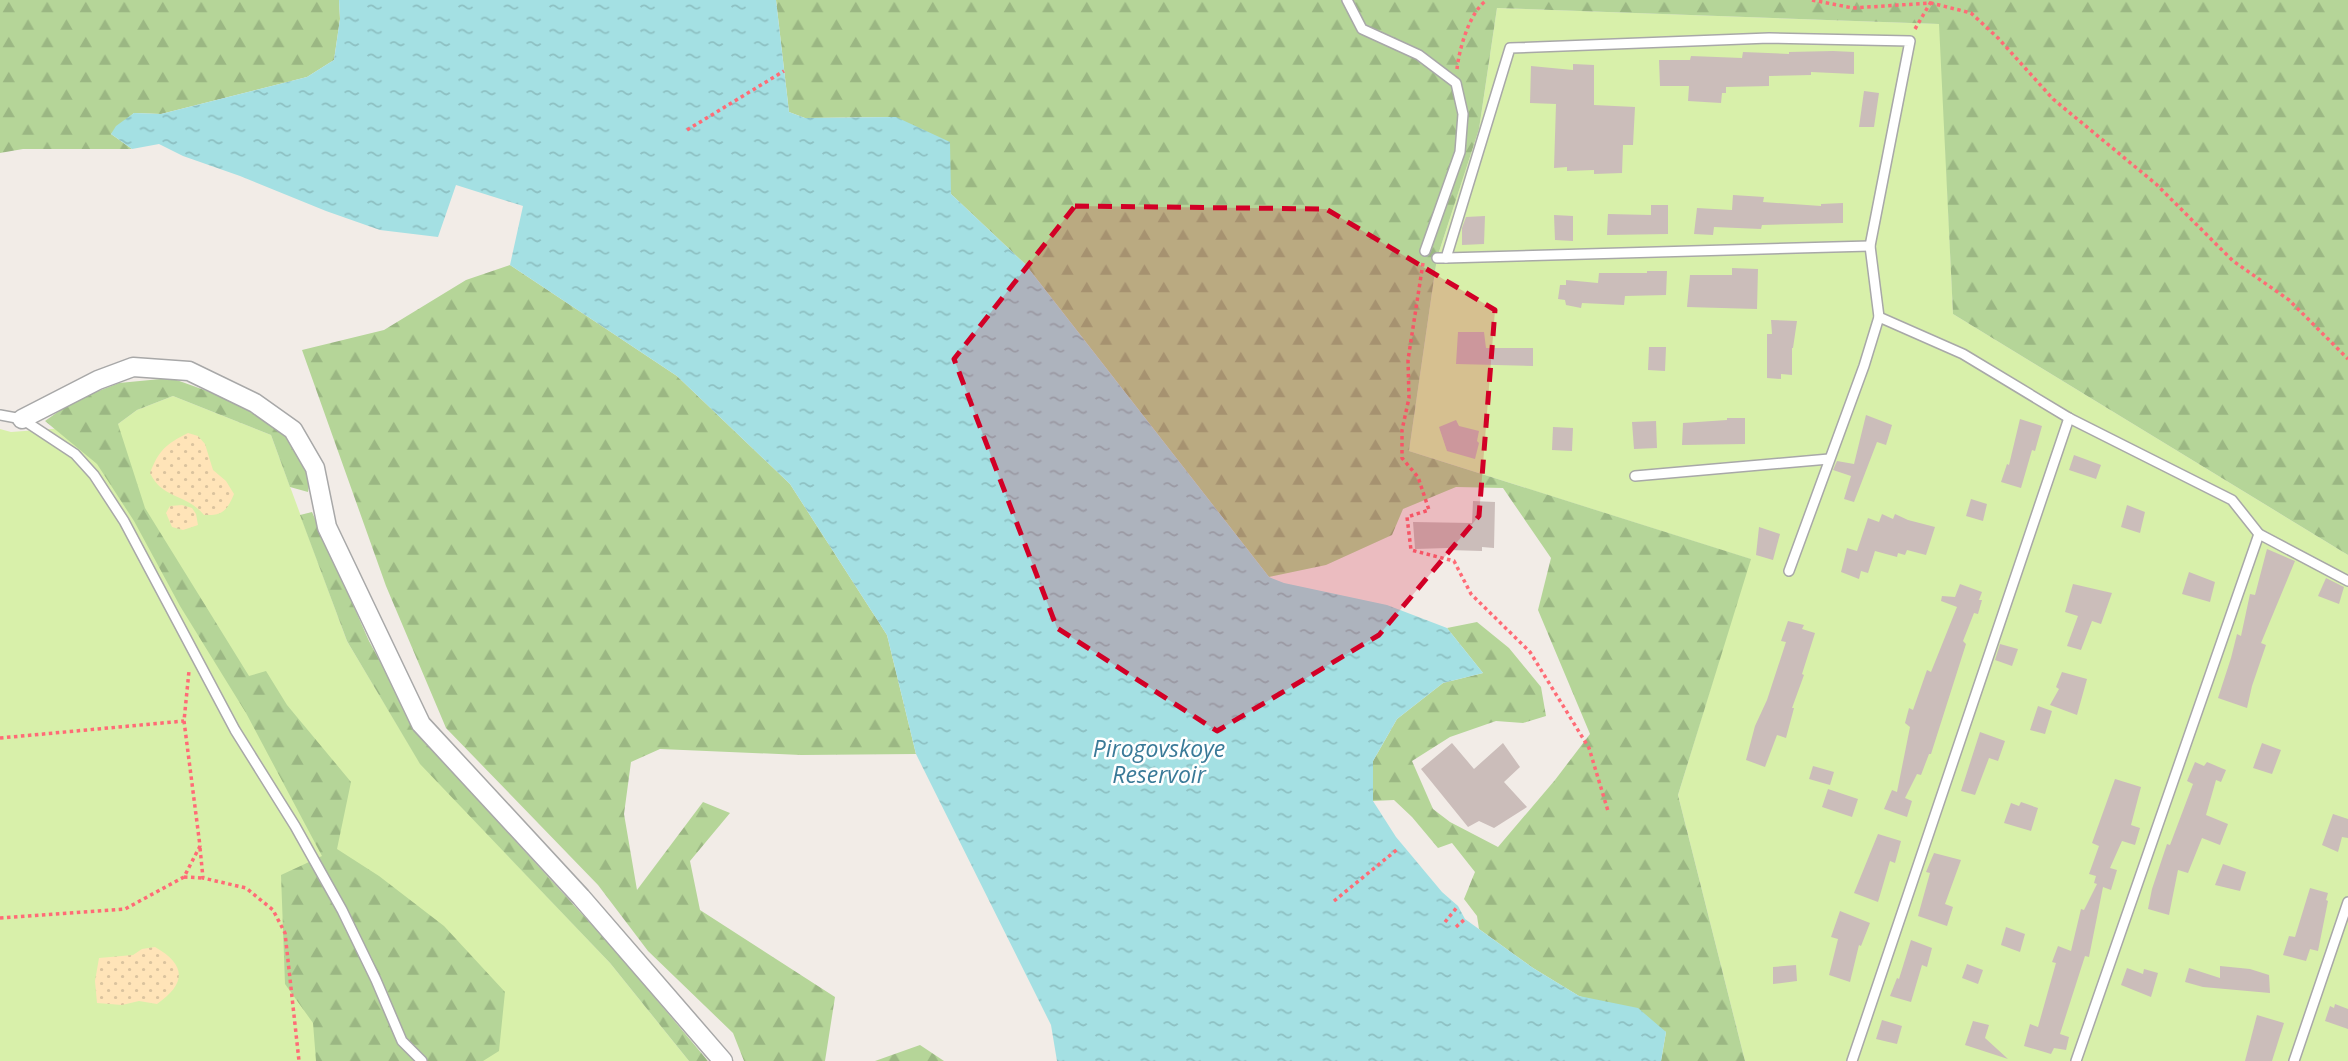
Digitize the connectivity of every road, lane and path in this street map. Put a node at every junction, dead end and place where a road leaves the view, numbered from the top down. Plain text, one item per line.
1 (1347, 0) edge
2 (1487, 0) edge
3 (1812, 0) edge
4 (1932, 1) edge
5 (1909, 41) junction
6 (784, 71) dead end
7 (1456, 83) junction
8 (687, 130) dead end
9 (1870, 246) junction
10 (1425, 251) joint
11 (1879, 317) junction
12 (2348, 359) edge
13 (0, 415) edge
14 (2069, 418) junction
15 (22, 419) junction
16 (1829, 459) junction
17 (1635, 476) dead end
18 (2259, 534) junction
19 (1789, 572) dead end
20 (2348, 581) edge
21 (191, 648) junction
22 (184, 721) junction
23 (0, 738) edge
24 (1608, 811) dead end
25 (200, 846) junction
26 (1399, 848) dead end
27 (184, 877) junction
28 (203, 878) junction
29 (1334, 901) dead end
30 (2348, 902) edge
31 (1458, 906) dead end
32 (0, 918) edge
33 (1465, 919) dead end
34 (1445, 922) dead end
35 (1456, 927) dead end
36 (299, 1061) edge
37 (422, 1061) edge
38 (723, 1061) edge
39 (1852, 1061) edge
40 (2076, 1061) edge
41 (2294, 1061) edge

1 - 7 lane
2 - 7 path
3 - 4 path
4 - 5 path
4 - 12 path
5 - 9 lane
5 - 9 lane
6 - 8 path
7 - 10 lane
9 - 11 lane
10 - 24 path
11 - 14 lane
11 - 16 lane
13 - 15 lane
14 - 18 lane
14 - 39 lane
15 - 21 lane
15 - 38 street
16 - 17 lane
16 - 19 lane
18 - 20 lane
18 - 40 lane
21 - 22 path
21 - 37 lane
22 - 23 path
22 - 25 path
25 - 27 path
25 - 28 path
26 - 29 path
27 - 28 path
27 - 32 path
28 - 36 path
30 - 41 lane
31 - 34 path
33 - 35 path

